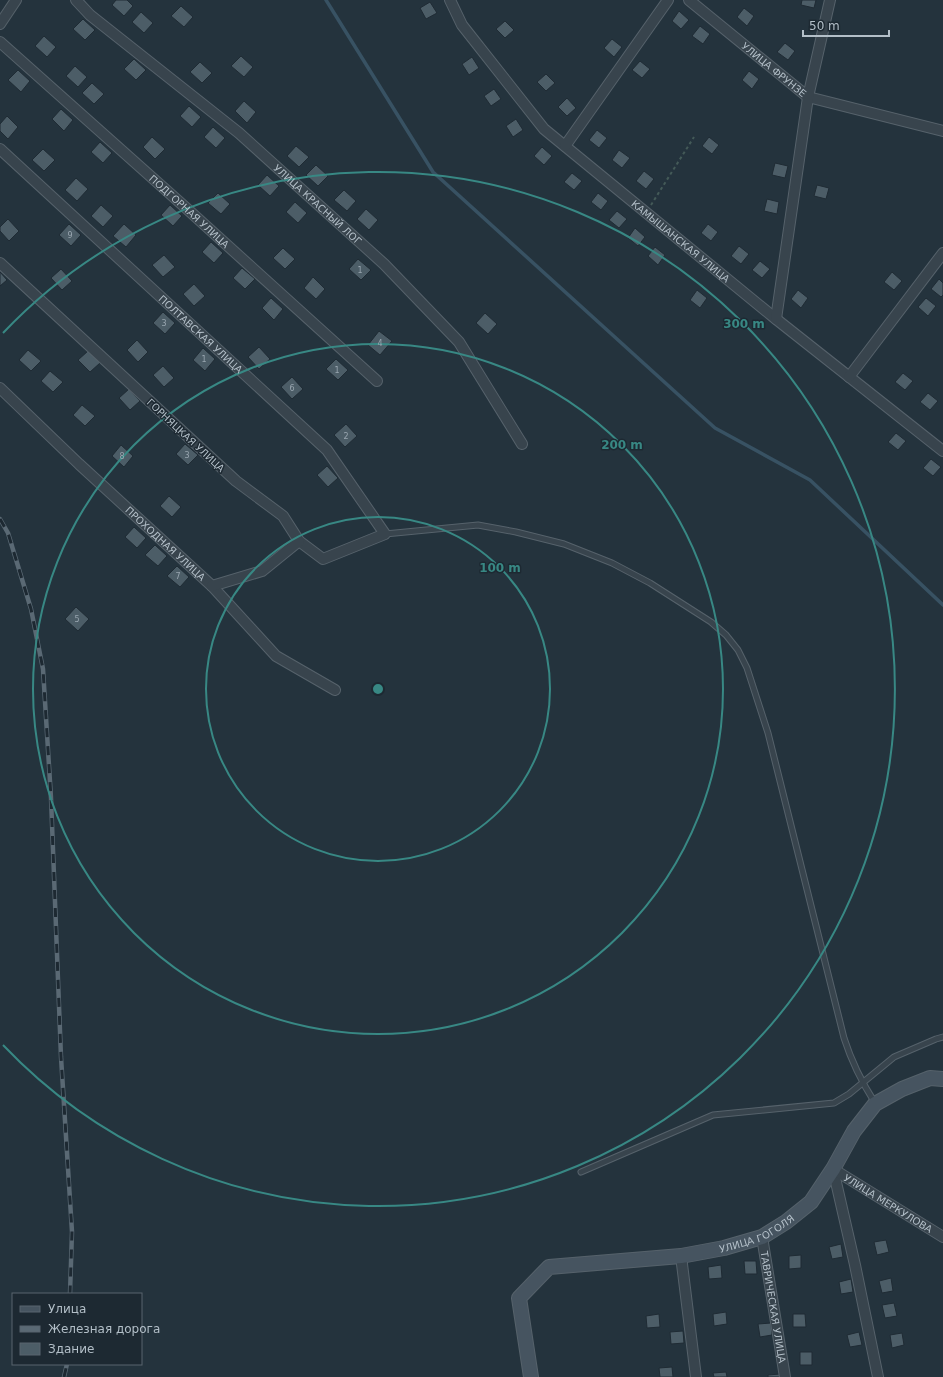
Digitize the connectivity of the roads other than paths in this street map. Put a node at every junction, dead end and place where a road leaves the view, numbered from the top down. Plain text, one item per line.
1 (16, 0) edge
2 (76, 0) edge
3 (450, 0) edge
4 (668, 0) edge
5 (689, 0) edge
6 (830, 0) edge
7 (0, 24) edge
8 (0, 42) edge
9 (808, 97) junction
10 (943, 131) edge
11 (565, 146) junction
12 (0, 149) edge
13 (943, 253) edge
14 (0, 263) edge
15 (776, 319) junction
16 (849, 377) junction
17 (378, 381) dead end
18 (0, 388) edge
19 (522, 444) dead end
20 (943, 451) edge
21 (385, 534) junction
22 (299, 541) junction
23 (212, 586) junction
24 (335, 690) dead end
25 (943, 1038) edge
26 (943, 1078) edge
27 (862, 1083) junction
28 (875, 1104) junction
29 (833, 1169) junction
30 (581, 1172) dead end
31 (762, 1237) junction
32 (943, 1237) edge
33 (681, 1256) junction
34 (530, 1377) edge
35 (696, 1377) edge
36 (785, 1377) edge
37 (878, 1377) edge

1 - 7 street
2 - 19 street, УЛИЦА КРАСНЫЙ ЛОГ
3 - 11 street, КАМЫШАНСКАЯ УЛИЦА
4 - 11 street
5 - 9 street, УЛИЦА ФРУНЗЕ
6 - 9 street
8 - 17 street, ПОДГОРНАЯ УЛИЦА
9 - 10 street, УЛИЦА ФРУНЗЕ
9 - 15 street
11 - 15 street, КАМЫШАНСКАЯ УЛИЦА
12 - 21 street, ПОЛТАВСКАЯ УЛИЦА
13 - 16 street
14 - 22 street, ГОРНЯЦКАЯ УЛИЦА
15 - 16 street, КАМЫШАНСКАЯ УЛИЦА
16 - 20 street, КАМЫШАНСКАЯ УЛИЦА
18 - 23 street, ПРОХОДНАЯ УЛИЦА
21 - 22 street, ГОРНЯЦКАЯ УЛИЦА
21 - 27 lane
22 - 23 street
23 - 24 street, ПРОХОДНАЯ УЛИЦА
25 - 27 lane
26 - 28 street, УЛИЦА ГОГОЛЯ
27 - 28 lane
27 - 30 lane
28 - 29 street, УЛИЦА ГОГОЛЯ
29 - 31 street, УЛИЦА ГОГОЛЯ
29 - 32 street, УЛИЦА МЕРКУЛОВА
29 - 37 street
31 - 33 street, УЛИЦА ГОГОЛЯ
31 - 36 street, ТАВРИЧЕСКАЯ УЛИЦА
33 - 34 street, УЛИЦА ГОГОЛЯ
33 - 35 street

